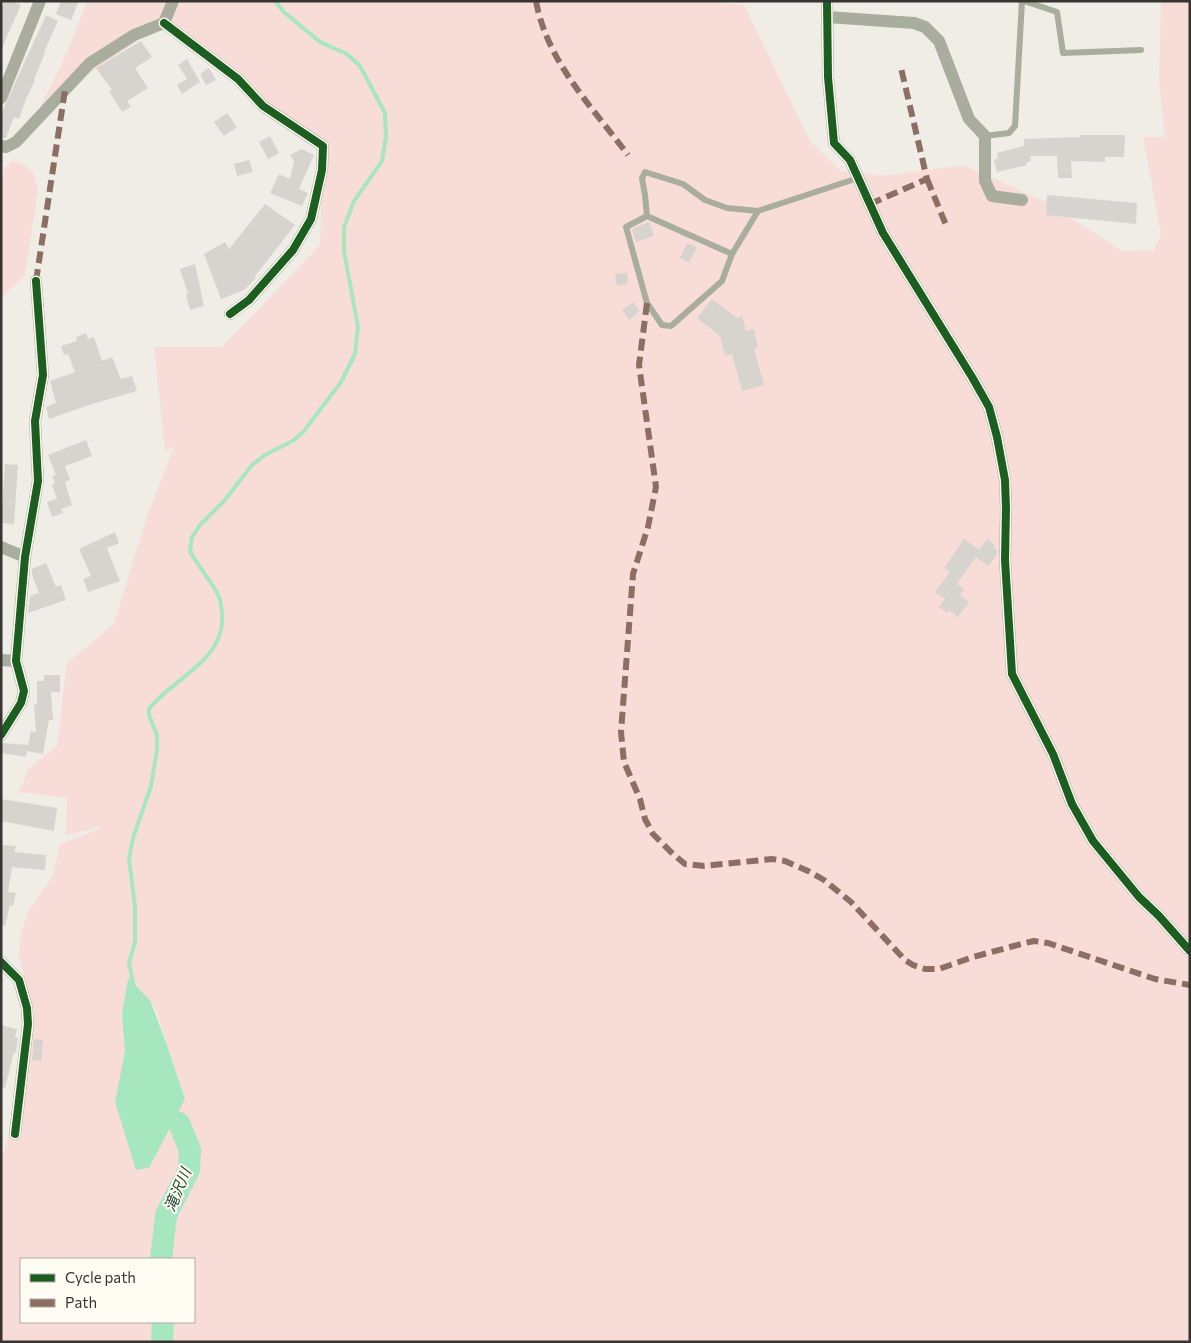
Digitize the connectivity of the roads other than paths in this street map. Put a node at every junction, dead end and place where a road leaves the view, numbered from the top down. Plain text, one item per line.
1 (174, 1) edge
2 (827, 1) edge
3 (1023, 1) edge
4 (39, 2) edge
5 (828, 17) junction
6 (164, 23) junction
7 (1141, 50) dead end
8 (1, 98) edge
9 (984, 136) junction
10 (1, 146) edge
11 (858, 178) junction
12 (1022, 200) dead end
13 (758, 211) junction
14 (647, 216) junction
15 (732, 254) junction
16 (36, 281) dead end
17 (230, 314) dead end
18 (1, 547) edge
19 (25, 557) junction
20 (1, 660) edge
21 (16, 662) junction
22 (1, 735) edge
23 (1190, 951) edge
24 (1, 962) edge
25 (15, 1134) dead end

1 - 6 street
2 - 5 street
3 - 7 lane
3 - 9 lane
4 - 8 street
5 - 9 street
5 - 11 street
6 - 10 street
6 - 17 street
9 - 12 street
11 - 13 lane
11 - 23 street
13 - 14 lane
13 - 15 lane
14 - 15 lane
14 - 15 lane
16 - 19 street
18 - 19 street
19 - 21 street
20 - 21 street
21 - 22 street
24 - 25 street

